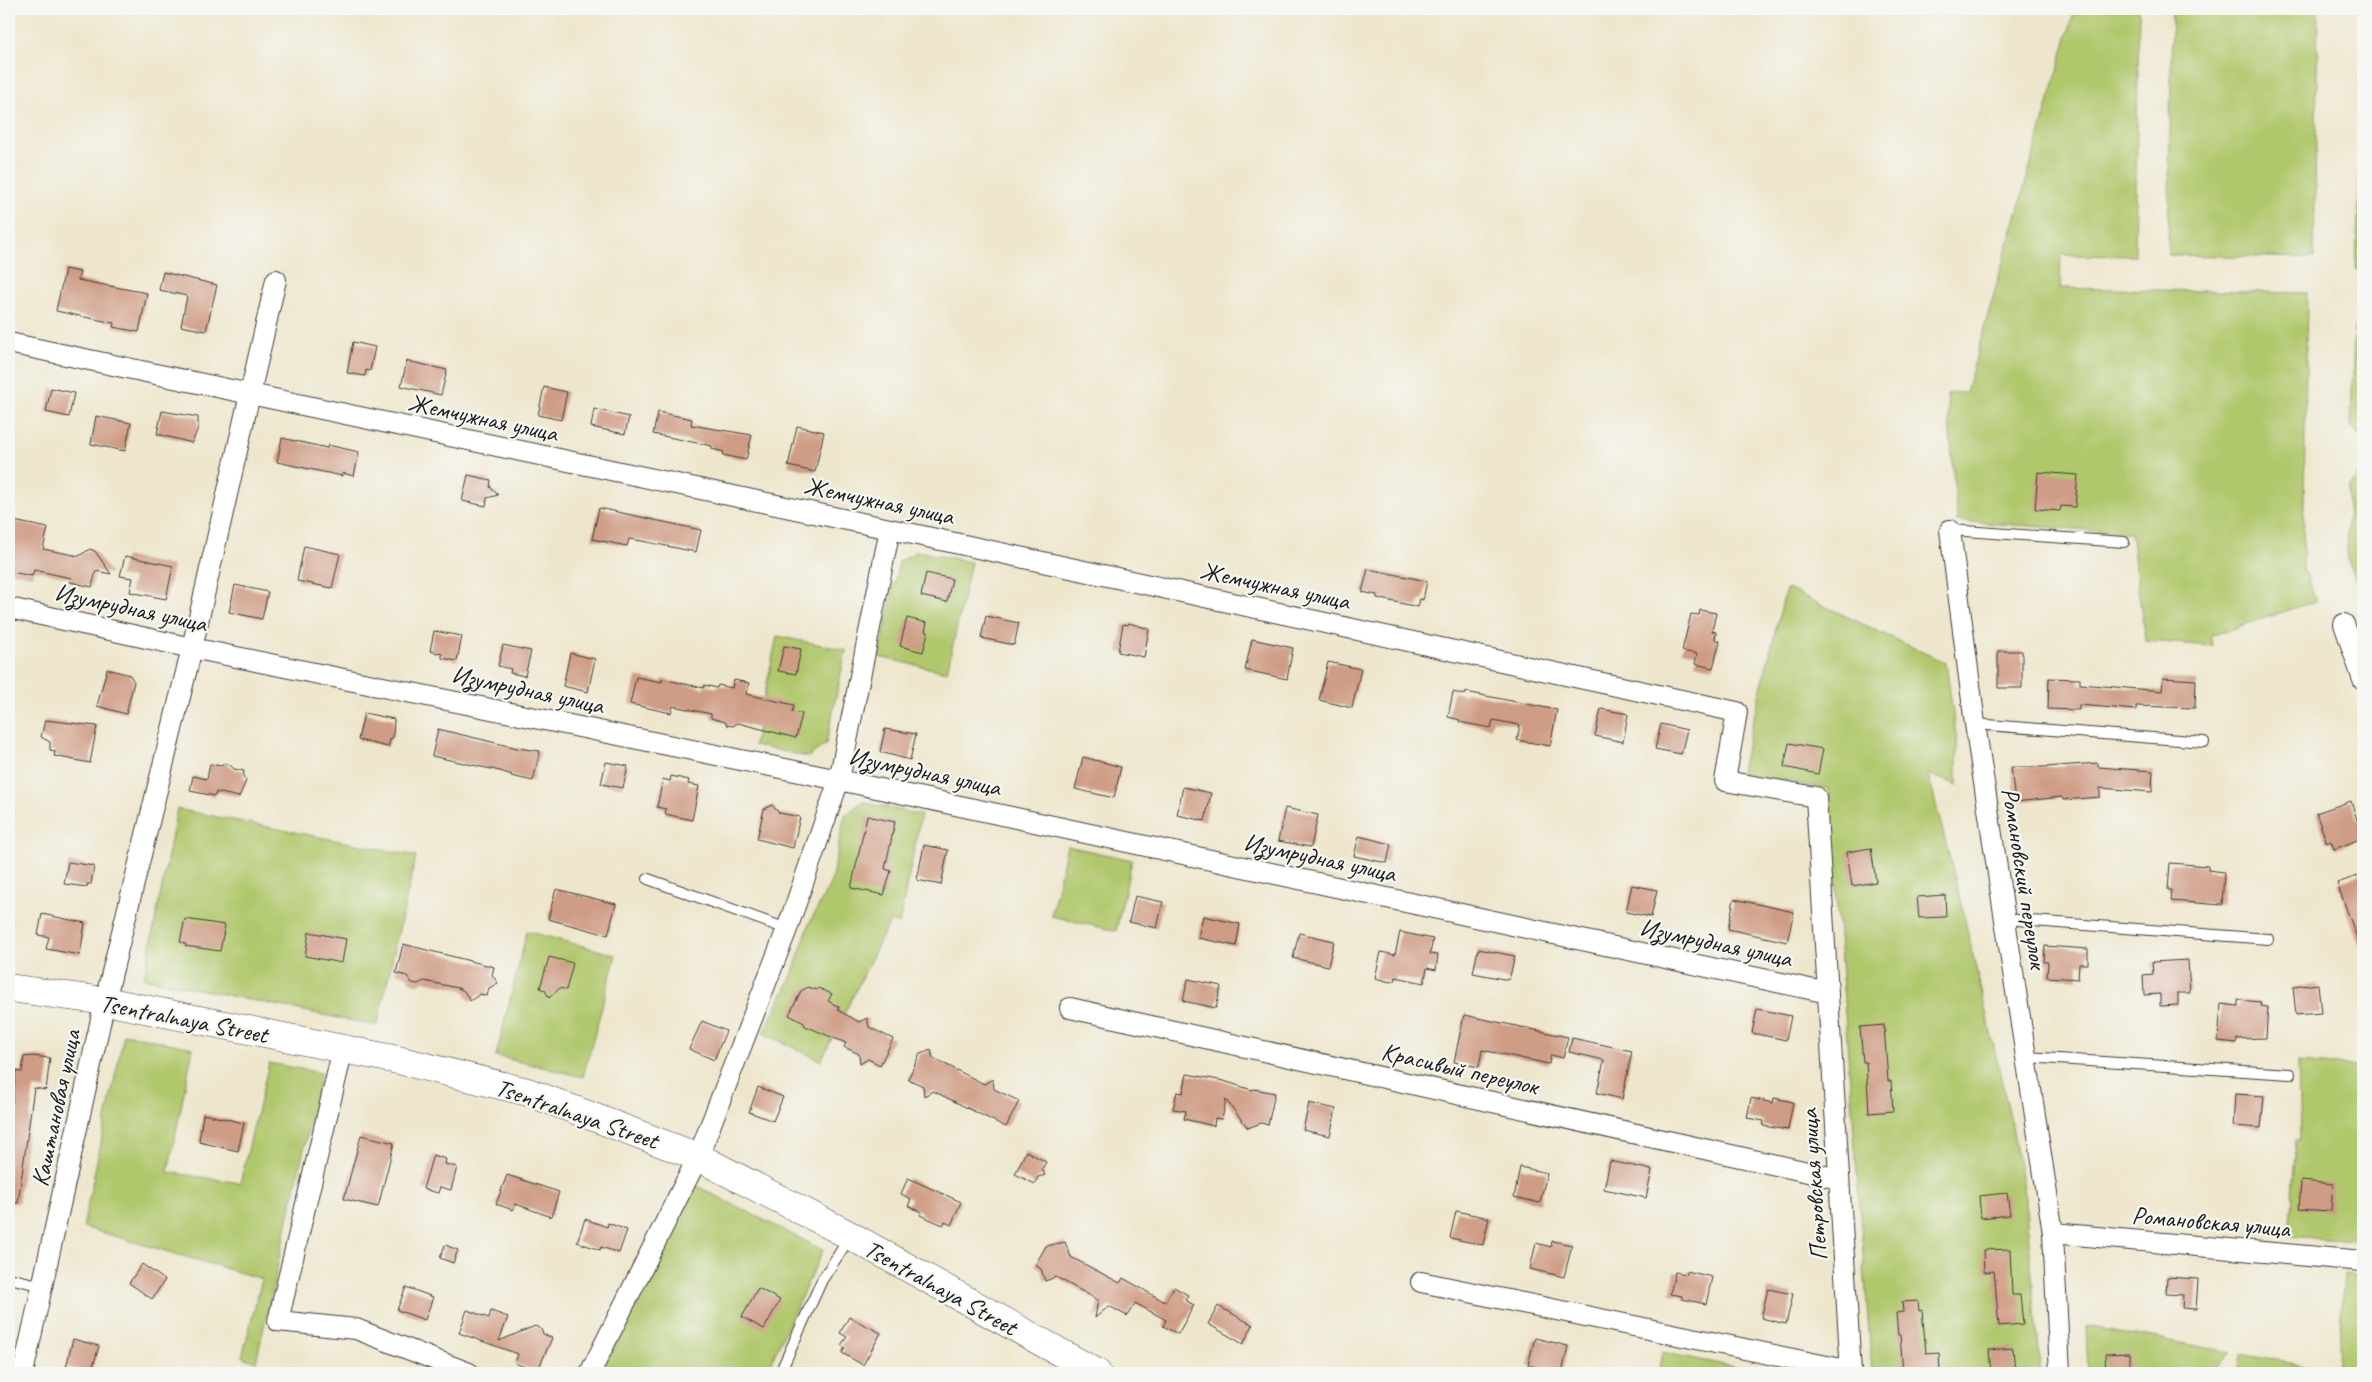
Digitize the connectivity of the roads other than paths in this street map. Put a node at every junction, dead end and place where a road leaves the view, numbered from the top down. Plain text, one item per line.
1 (276, 280) dead end
2 (9, 343) edge
3 (249, 395) junction
4 (890, 529) junction
5 (1950, 530) joint
6 (2124, 542) dead end
7 (9, 608) edge
8 (2344, 624) dead end
9 (192, 648) junction
10 (2363, 680) edge
11 (1738, 712) joint
12 (1975, 724) junction
13 (2204, 742) dead end
14 (839, 780) junction
15 (648, 879) dead end
16 (2005, 919) junction
17 (787, 929) junction
18 (2268, 939) dead end
19 (9, 988) edge
20 (1828, 993) junction
21 (105, 1001) junction
22 (1070, 1008) dead end
23 (343, 1050) junction
24 (2026, 1057) junction
25 (2290, 1074) dead end
26 (698, 1157) junction
27 (1839, 1179) junction
28 (2053, 1233) junction
29 (851, 1236) junction
30 (2363, 1261) edge
31 (9, 1278) edge
32 (1421, 1282) dead end
33 (42, 1286) junction
34 (1851, 1372) edge
35 (23, 1373) edge
36 (469, 1373) edge
37 (590, 1373) edge
38 (780, 1373) edge
39 (1097, 1373) edge
40 (2060, 1373) edge

1 - 3 street, Каштановая улица
2 - 3 street, Жемчужная улица
3 - 4 street, Жемчужная улица
3 - 9 street, Каштановая улица
4 - 11 street, Жемчужная улица
4 - 14 street
5 - 6 lane
5 - 12 street, Романовский переулок
7 - 9 street, Изумрудная улица
8 - 10 street
9 - 14 street, Изумрудная улица
9 - 21 street, Каштановая улица
11 - 20 street, Петровская улица
12 - 13 lane
12 - 16 street, Романовский переулок
14 - 17 street
14 - 20 street, Изумрудная улица
15 - 17 lane
16 - 18 lane
16 - 24 street, Романовский переулок
17 - 26 street
19 - 21 main road, Tsentralnaya Street
20 - 27 street, Петровская улица
21 - 23 main road, Tsentralnaya Street
21 - 33 street, Каштановая улица
22 - 27 street, Красивый переулок
23 - 26 main road, Tsentralnaya Street
23 - 36 street
24 - 25 lane
24 - 28 street, Романовский переулок
26 - 29 main road, Tsentralnaya Street
26 - 37 street
27 - 34 street, Петровская улица
28 - 30 street, Романовская улица
28 - 40 street
29 - 38 lane
29 - 39 main road, Tsentralnaya Street
31 - 33 lane
32 - 34 street
33 - 35 street, Каштановая улица

